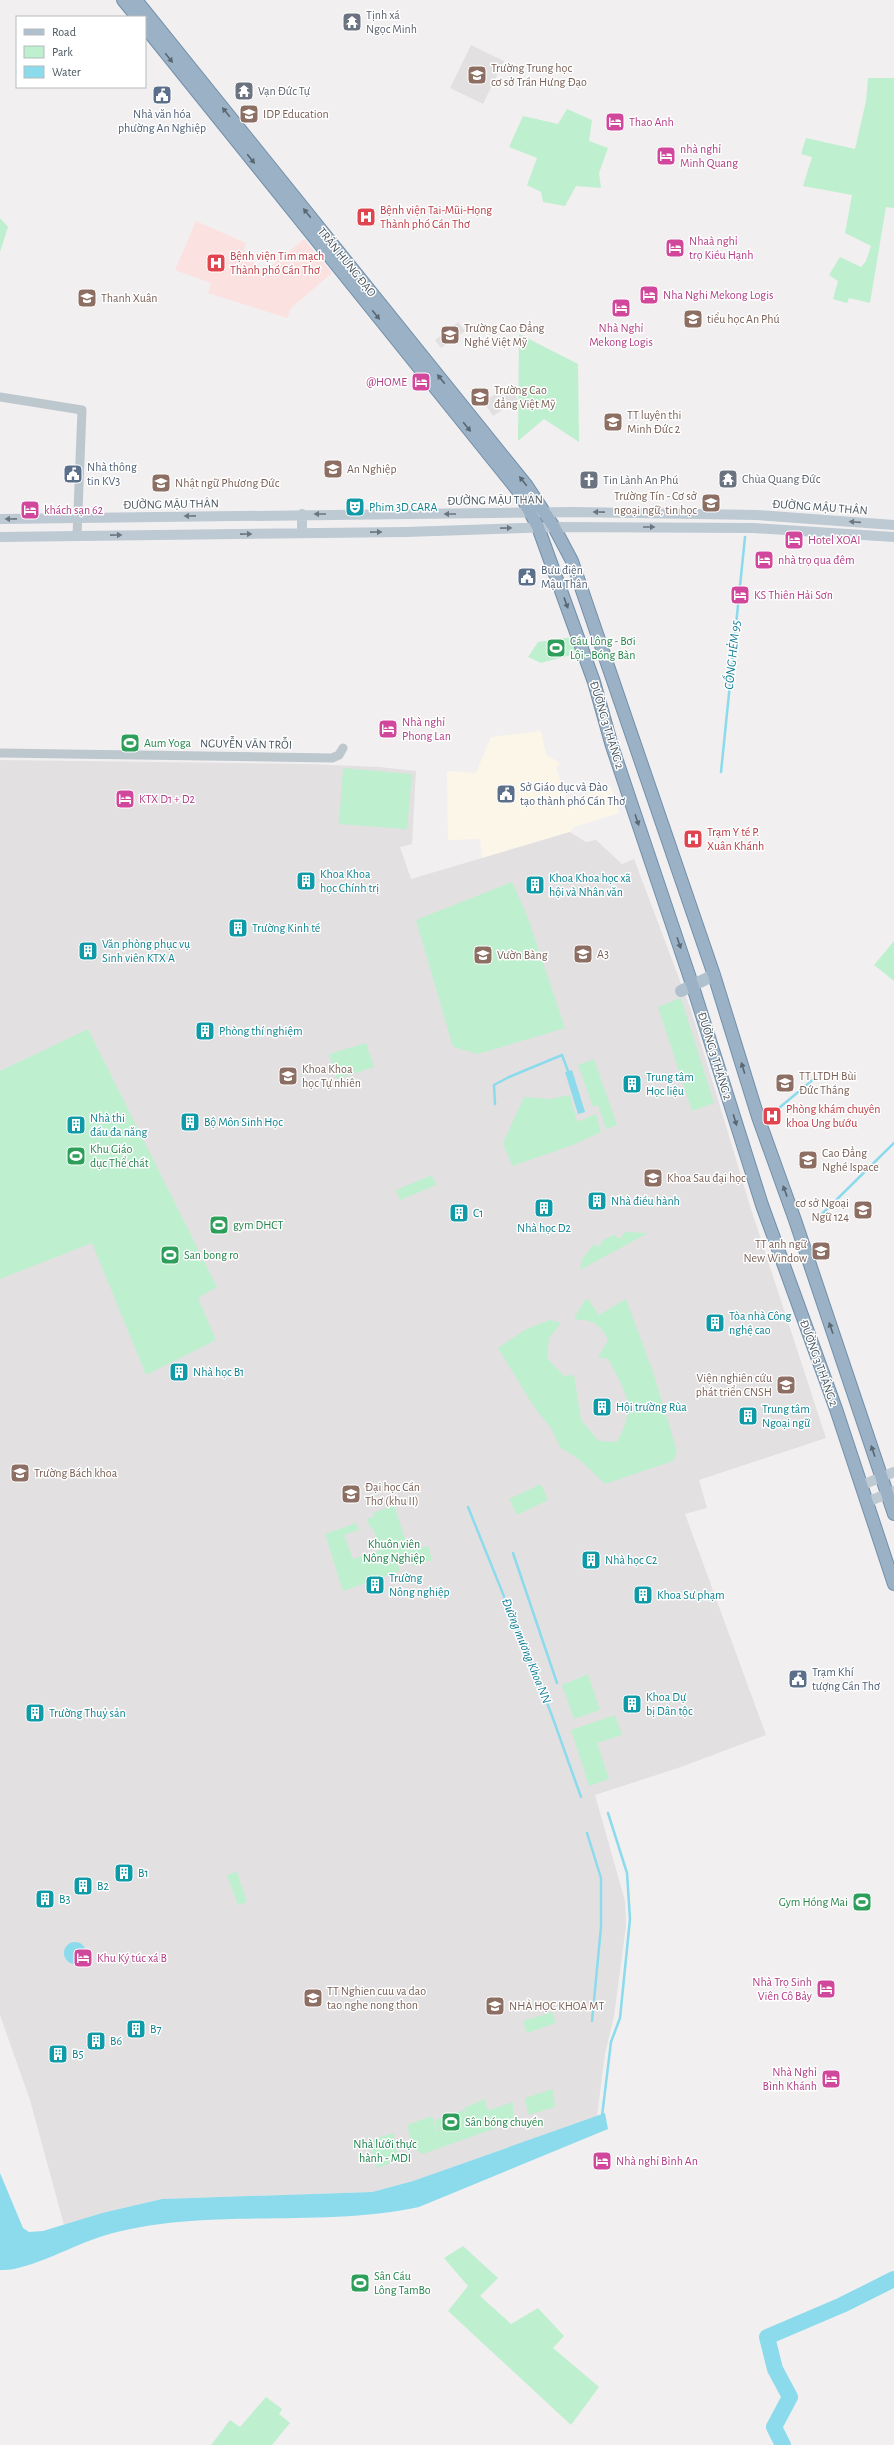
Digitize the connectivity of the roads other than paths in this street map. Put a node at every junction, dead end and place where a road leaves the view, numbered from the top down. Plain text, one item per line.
1 (123, 0) edge
2 (136, 0) edge
3 (136, 16) edge
4 (146, 28) edge
5 (0, 397) edge
6 (545, 513) junction
7 (302, 514) junction
8 (531, 514) junction
9 (757, 515) junction
10 (77, 518) junction
11 (0, 519) edge
12 (894, 525) edge
13 (554, 526) junction
14 (538, 527) junction
15 (753, 528) junction
16 (302, 533) junction
17 (77, 536) junction
18 (0, 537) edge
19 (894, 537) edge
20 (343, 748) dead end
21 (0, 753) edge
22 (714, 976) junction
23 (694, 987) junction
24 (681, 991) dead end
25 (894, 1472) edge
26 (882, 1479) junction
27 (862, 1485) junction
28 (891, 1492) edge
29 (867, 1502) junction
30 (894, 1514) edge
31 (894, 1584) edge

1 - 3 highway
6 -> 2 highway, TRẦN HƯNG ĐẠO
4 -> 8 highway, TRẦN HƯNG ĐẠO
5 - 10 street
6 - 8 main road, ĐƯỜNG MẬU THÂN
9 -> 6 main road, ĐƯỜNG MẬU THÂN
6 - 13 highway, TRẦN HƯNG ĐẠO
8 -> 7 main road, ĐƯỜNG MẬU THÂN
7 -> 10 main road, ĐƯỜNG MẬU THÂN
7 - 16 main road
8 - 14 highway, TRẦN HƯNG ĐẠO
12 -> 9 main road, ĐƯỜNG MẬU THÂN
9 - 15 main road
10 -> 11 main road, ĐƯỜNG MẬU THÂN
10 - 17 street
13 - 14 main road
13 -> 15 main road
13 - 22 highway, ĐƯỜNG 3 THÁNG 2
16 -> 14 main road
14 -> 23 highway, ĐƯỜNG 3 THÁNG 2
15 - 19 main road
17 -> 16 main road
17 - 18 main road
20 - 21 street, NGUYỄN VĂN TRỖI
22 - 23 main road
26 -> 22 highway, ĐƯỜNG 3 THÁNG 2
23 - 24 main road
23 -> 27 highway, ĐƯỜNG 3 THÁNG 2
25 - 26 main road
26 - 27 main road
26 - 28 highway, ĐƯỜNG 3 THÁNG 2
27 - 29 highway, ĐƯỜNG 3 THÁNG 2
28 - 29 main road
28 - 30 highway, ĐƯỜNG 3 THÁNG 2
29 - 31 highway, ĐƯỜNG 3 THÁNG 2

